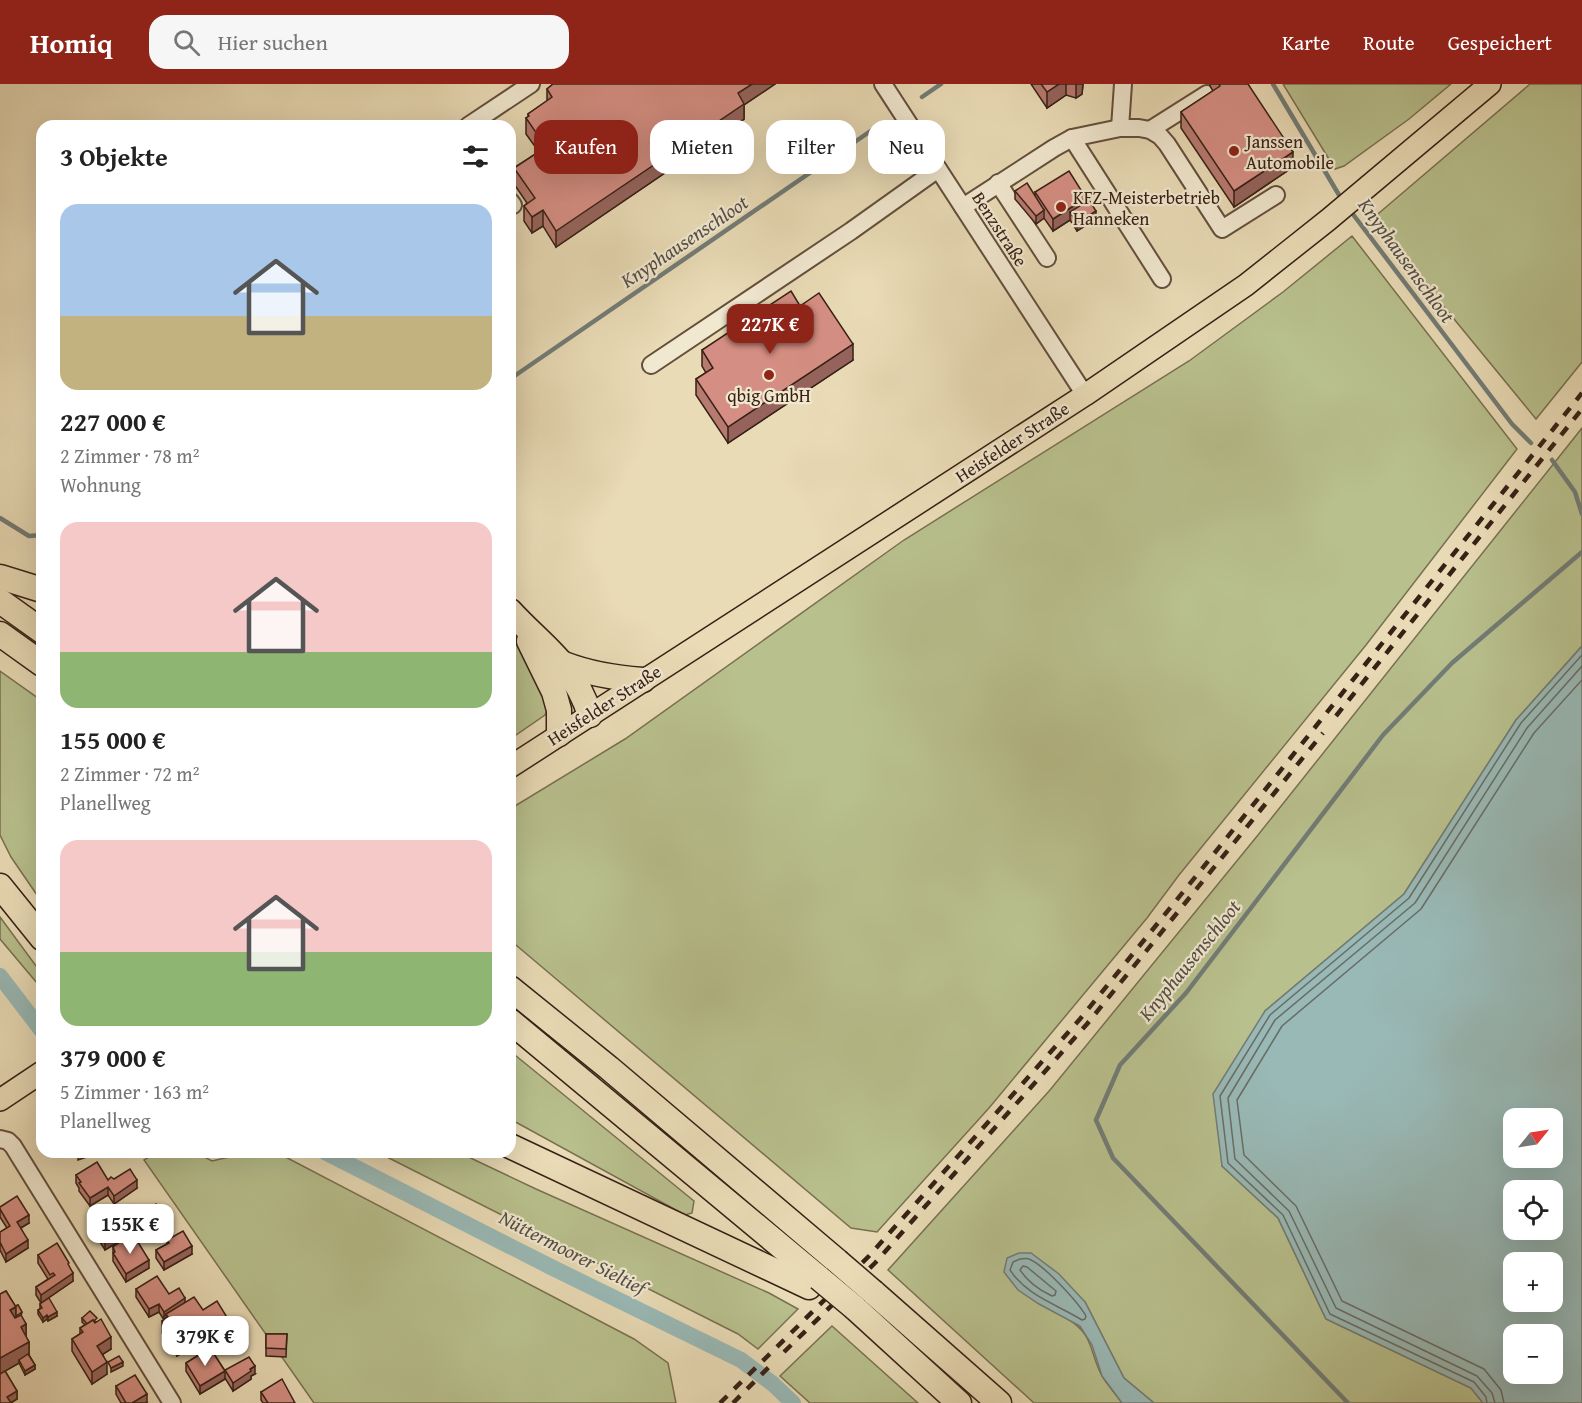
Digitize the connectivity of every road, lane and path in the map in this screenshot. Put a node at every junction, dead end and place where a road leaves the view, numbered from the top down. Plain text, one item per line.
1 (531, 84) edge
2 (883, 84) edge
3 (1123, 84) edge
4 (1490, 84) edge
5 (1207, 94) edge
6 (477, 120) edge
7 (906, 120) edge
8 (1120, 128) junction
9 (1150, 130) junction
10 (1072, 138) junction
11 (931, 174) edge
12 (941, 174) edge
13 (998, 183) junction
14 (1276, 195) dead end
15 (963, 207) junction
16 (1047, 258) dead end
17 (1162, 279) dead end
18 (651, 365) dead end
19 (1085, 395) junction
20 (0, 577) edge
21 (36, 588) edge
22 (0, 601) edge
23 (516, 617) edge
24 (516, 619) edge
25 (36, 627) edge
26 (0, 634) edge
27 (36, 660) edge
28 (564, 664) junction
29 (643, 680) junction
30 (590, 715) junction
31 (559, 734) junction
32 (516, 763) edge
33 (0, 886) edge
34 (36, 931) edge
35 (516, 993) edge
36 (516, 1027) edge
37 (36, 1076) edge
38 (0, 1100) edge
39 (0, 1139) edge
40 (516, 1149) edge
41 (821, 1286) junction
42 (864, 1300) junction
43 (172, 1403) edge
44 (959, 1403) edge
45 (999, 1403) edge

1 - 6 street
2 - 7 street, Benzstraße
3 - 8 street
4 - 19 main road, Heisfelder Straße
5 - 9 street
8 - 9 street
8 - 10 street
9 - 14 street
10 - 13 street
10 - 17 street
11 - 18 street
12 - 15 street, Benzstraße
13 - 15 street
13 - 16 street
15 - 19 street, Benzstraße
19 - 29 main road, Heisfelder Straße
20 - 21 highway
22 - 25 highway
23 - 28 highway
24 - 31 highway
26 - 27 highway
28 - 29 highway
28 - 30 highway
29 - 30 main road, Heisfelder Straße
30 - 31 main road, Heisfelder Straße
31 - 32 main road, Heisfelder Straße
33 - 34 highway
35 - 42 highway, bridge
36 - 41 highway
37 - 38 main road
39 - 43 street
40 - 41 highway
41 - 42 highway, bridge
42 - 44 highway
42 - 45 highway

